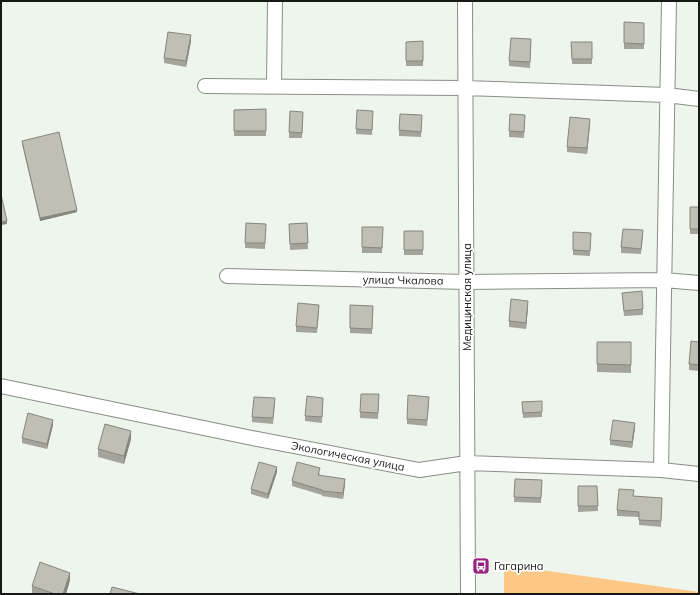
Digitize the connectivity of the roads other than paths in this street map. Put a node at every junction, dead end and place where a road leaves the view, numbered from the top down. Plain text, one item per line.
1 (275, 1) edge
2 (466, 1) edge
3 (669, 1) edge
4 (205, 86) dead end
5 (274, 86) junction
6 (465, 88) junction
7 (667, 95) junction
8 (699, 99) edge
9 (227, 276) dead end
10 (664, 280) junction
11 (467, 282) junction
12 (699, 283) edge
13 (1, 386) edge
14 (467, 463) junction
15 (661, 470) junction
16 (699, 474) edge
17 (468, 594) edge

1 - 5 street
2 - 6 street, Медицинская улица
3 - 7 street
4 - 5 street
5 - 6 street
6 - 7 street
6 - 11 street, Медицинская улица
7 - 8 street
7 - 10 street
9 - 11 street, улица Чкалова
10 - 11 street, улица Чкалова
10 - 12 street, улица Чкалова
10 - 15 street
11 - 14 street, Медицинская улица
13 - 14 street, Экологическая улица
14 - 15 street, Экологическая улица
14 - 17 street, Медицинская улица
15 - 16 street, Экологическая улица

